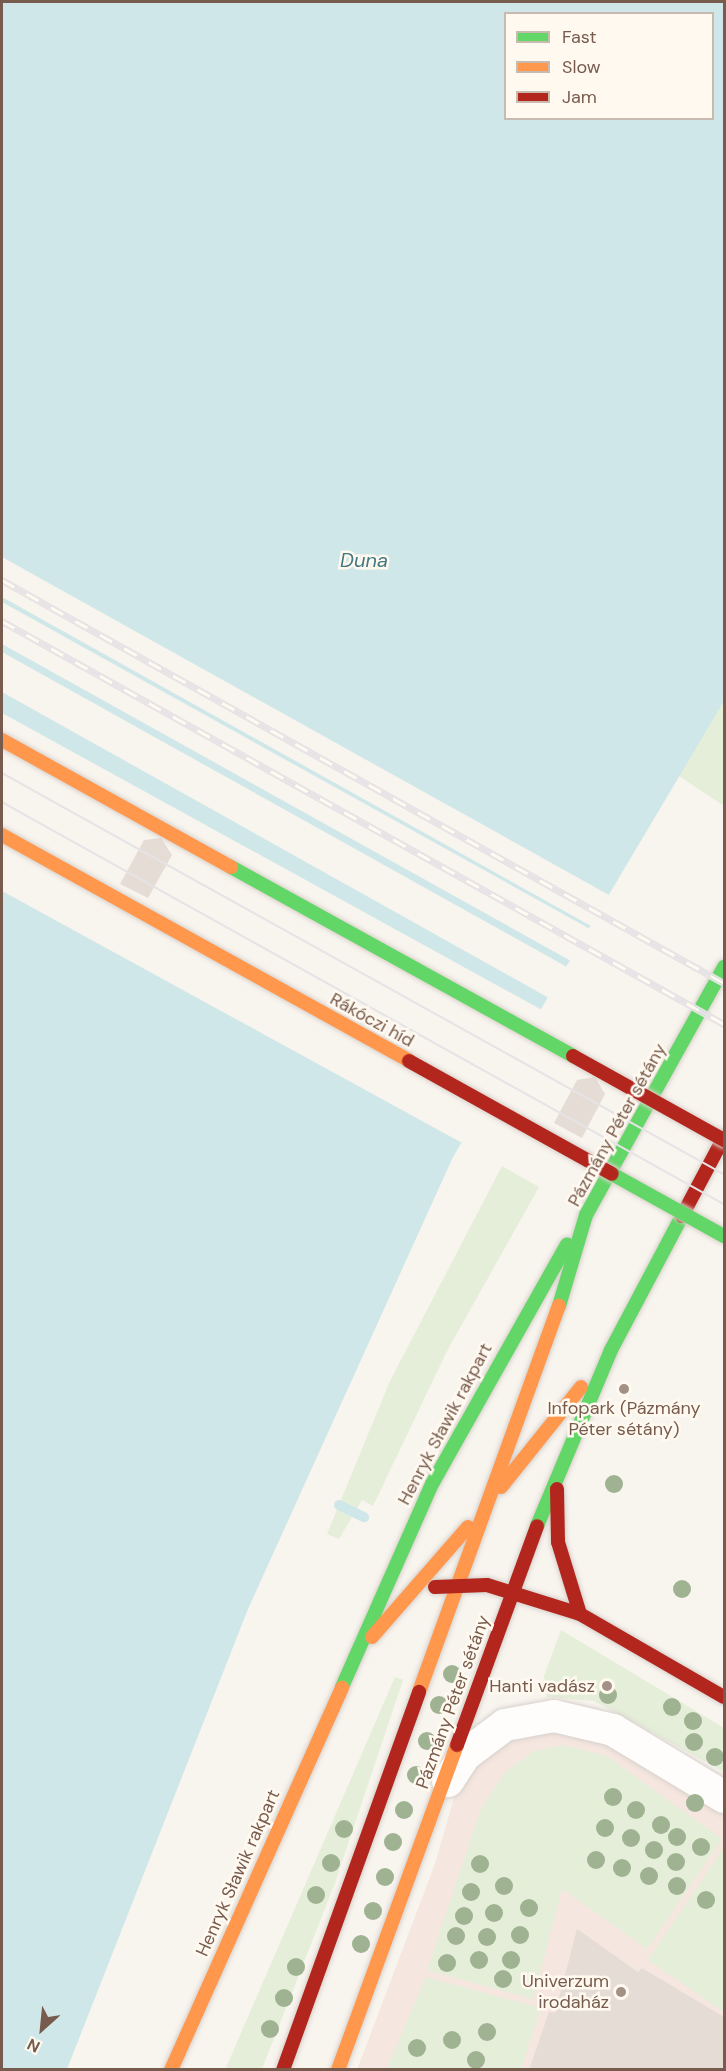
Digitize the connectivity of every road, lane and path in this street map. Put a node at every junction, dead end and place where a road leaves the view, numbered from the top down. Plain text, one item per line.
1 (2, 740) edge
2 (2, 835) edge
3 (724, 967) edge
4 (724, 1138) edge
5 (586, 1215) junction
6 (724, 1236) edge
7 (611, 1350) junction
8 (558, 1469) junction
9 (483, 1510) junction
10 (456, 1583) junction
11 (512, 1591) junction
12 (405, 1603) junction
13 (580, 1614) junction
14 (355, 1660) junction
15 (724, 1697) edge
16 (441, 1792) junction
17 (724, 1797) edge
18 (171, 2070) edge
19 (283, 2070) edge
20 (338, 2070) edge

1 - 4 main road, bridge
2 - 6 main road, Rákóczi híd, bridge
3 - 5 main road, Pázmány Péter sétány
4 - 7 main road, Pázmány Péter sétány
5 - 9 main road, Pázmány Péter sétány
5 - 14 main road, Henryk Sławik rakpart
7 - 8 main road, Pázmány Péter sétány
7 - 9 main road, Pázmány Péter sétány
8 - 11 main road, Pázmány Péter sétány
8 - 13 main road
9 - 10 main road, Pázmány Péter sétány
9 - 12 main road, Henryk Sławik rakpart
10 - 11 main road
10 - 12 main road
10 - 19 main road, Pázmány Péter sétány
11 - 13 main road
11 - 16 main road, Pázmány Péter sétány
12 - 14 main road, Henryk Sławik rakpart
13 - 15 main road
14 - 18 main road, Henryk Sławik rakpart
16 - 17 street
16 - 20 main road, Pázmány Péter sétány

